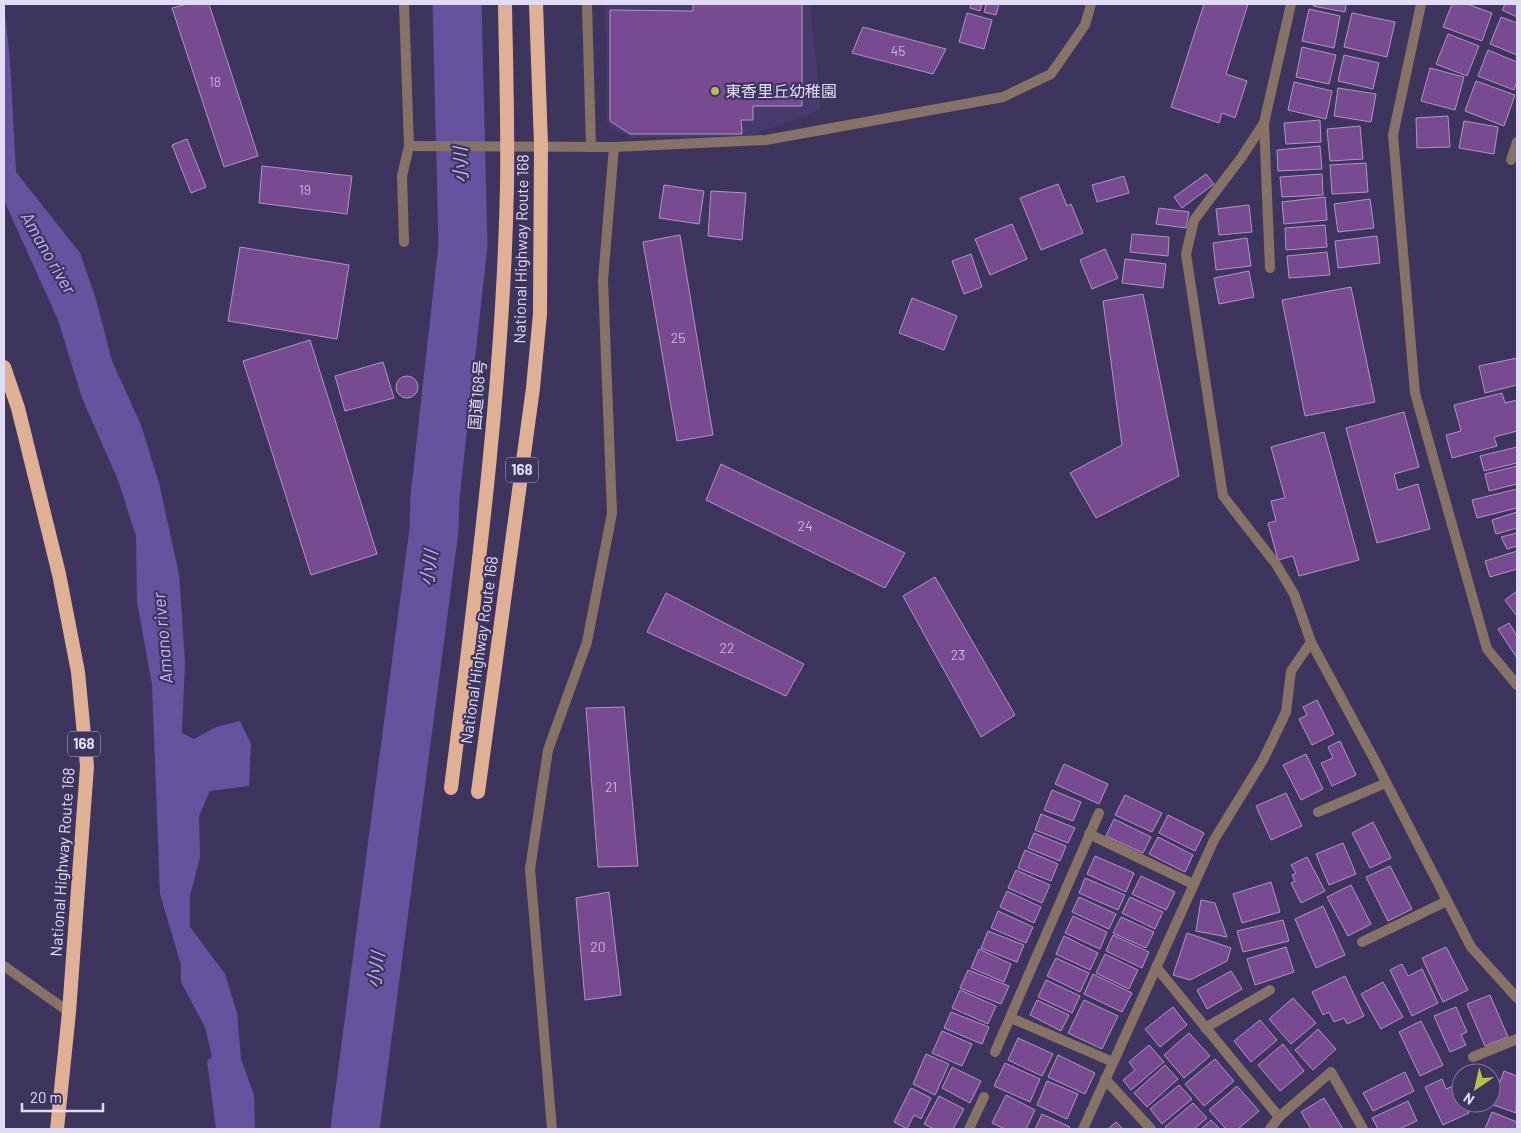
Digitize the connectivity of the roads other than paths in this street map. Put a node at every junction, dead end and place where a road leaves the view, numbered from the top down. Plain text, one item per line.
1 (404, 4) edge
2 (505, 4) edge
3 (536, 4) edge
4 (587, 4) edge
5 (1091, 4) edge
6 (1291, 4) edge
7 (1421, 4) edge
8 (1264, 123) junction
9 (1517, 142) edge
10 (506, 145) junction
11 (541, 145) junction
12 (409, 146) junction
13 (591, 147) junction
14 (614, 147) junction
15 (1511, 160) dead end
16 (404, 242) dead end
17 (1270, 268) dead end
18 (4, 367) edge
19 (1311, 642) junction
20 (1517, 686) edge
21 (1386, 783) junction
22 (451, 788) dead end
23 (478, 792) dead end
24 (1318, 812) dead end
25 (1098, 813) dead end
26 (1089, 834) junction
27 (1193, 884) junction
28 (1447, 901) junction
29 (1362, 942) dead end
30 (4, 966) edge
31 (1156, 968) junction
32 (1270, 990) dead end
33 (1517, 998) edge
34 (69, 1012) junction
35 (1011, 1018) junction
36 (1205, 1028) junction
37 (1517, 1039) edge
38 (995, 1052) dead end
39 (1473, 1057) dead end
40 (1113, 1062) junction
41 (1105, 1079) junction
42 (984, 1097) dead end
43 (1279, 1117) junction
44 (57, 1129) edge
45 (552, 1129) edge
46 (969, 1129) edge
47 (1083, 1129) edge
48 (1151, 1129) edge
49 (1270, 1129) edge
50 (1363, 1129) edge

1 - 12 street
2 - 10 highway, 国道168号
3 - 11 highway, National Highway Route 168 / 168
4 - 13 street
5 - 14 street
6 - 8 street
7 - 20 street
8 - 17 street
8 - 19 street
9 - 15 street
10 - 11 street
10 - 12 street
10 - 22 highway, 国道168号
11 - 13 street
11 - 23 highway, National Highway Route 168 / 168
12 - 16 street
13 - 14 street
14 - 45 street
18 - 34 highway, National Highway Route 168 / 168
19 - 21 street
19 - 27 street
21 - 24 street
21 - 28 street
25 - 26 street
26 - 27 street
26 - 35 street
27 - 31 street
28 - 29 street
28 - 33 street
30 - 34 street
31 - 36 street
31 - 40 street
32 - 36 street
34 - 44 highway, National Highway Route 168 / 168
35 - 38 street
35 - 40 street
36 - 43 street
37 - 39 street
40 - 41 street
41 - 47 street
41 - 48 street
42 - 46 street
43 - 49 street
43 - 50 street

